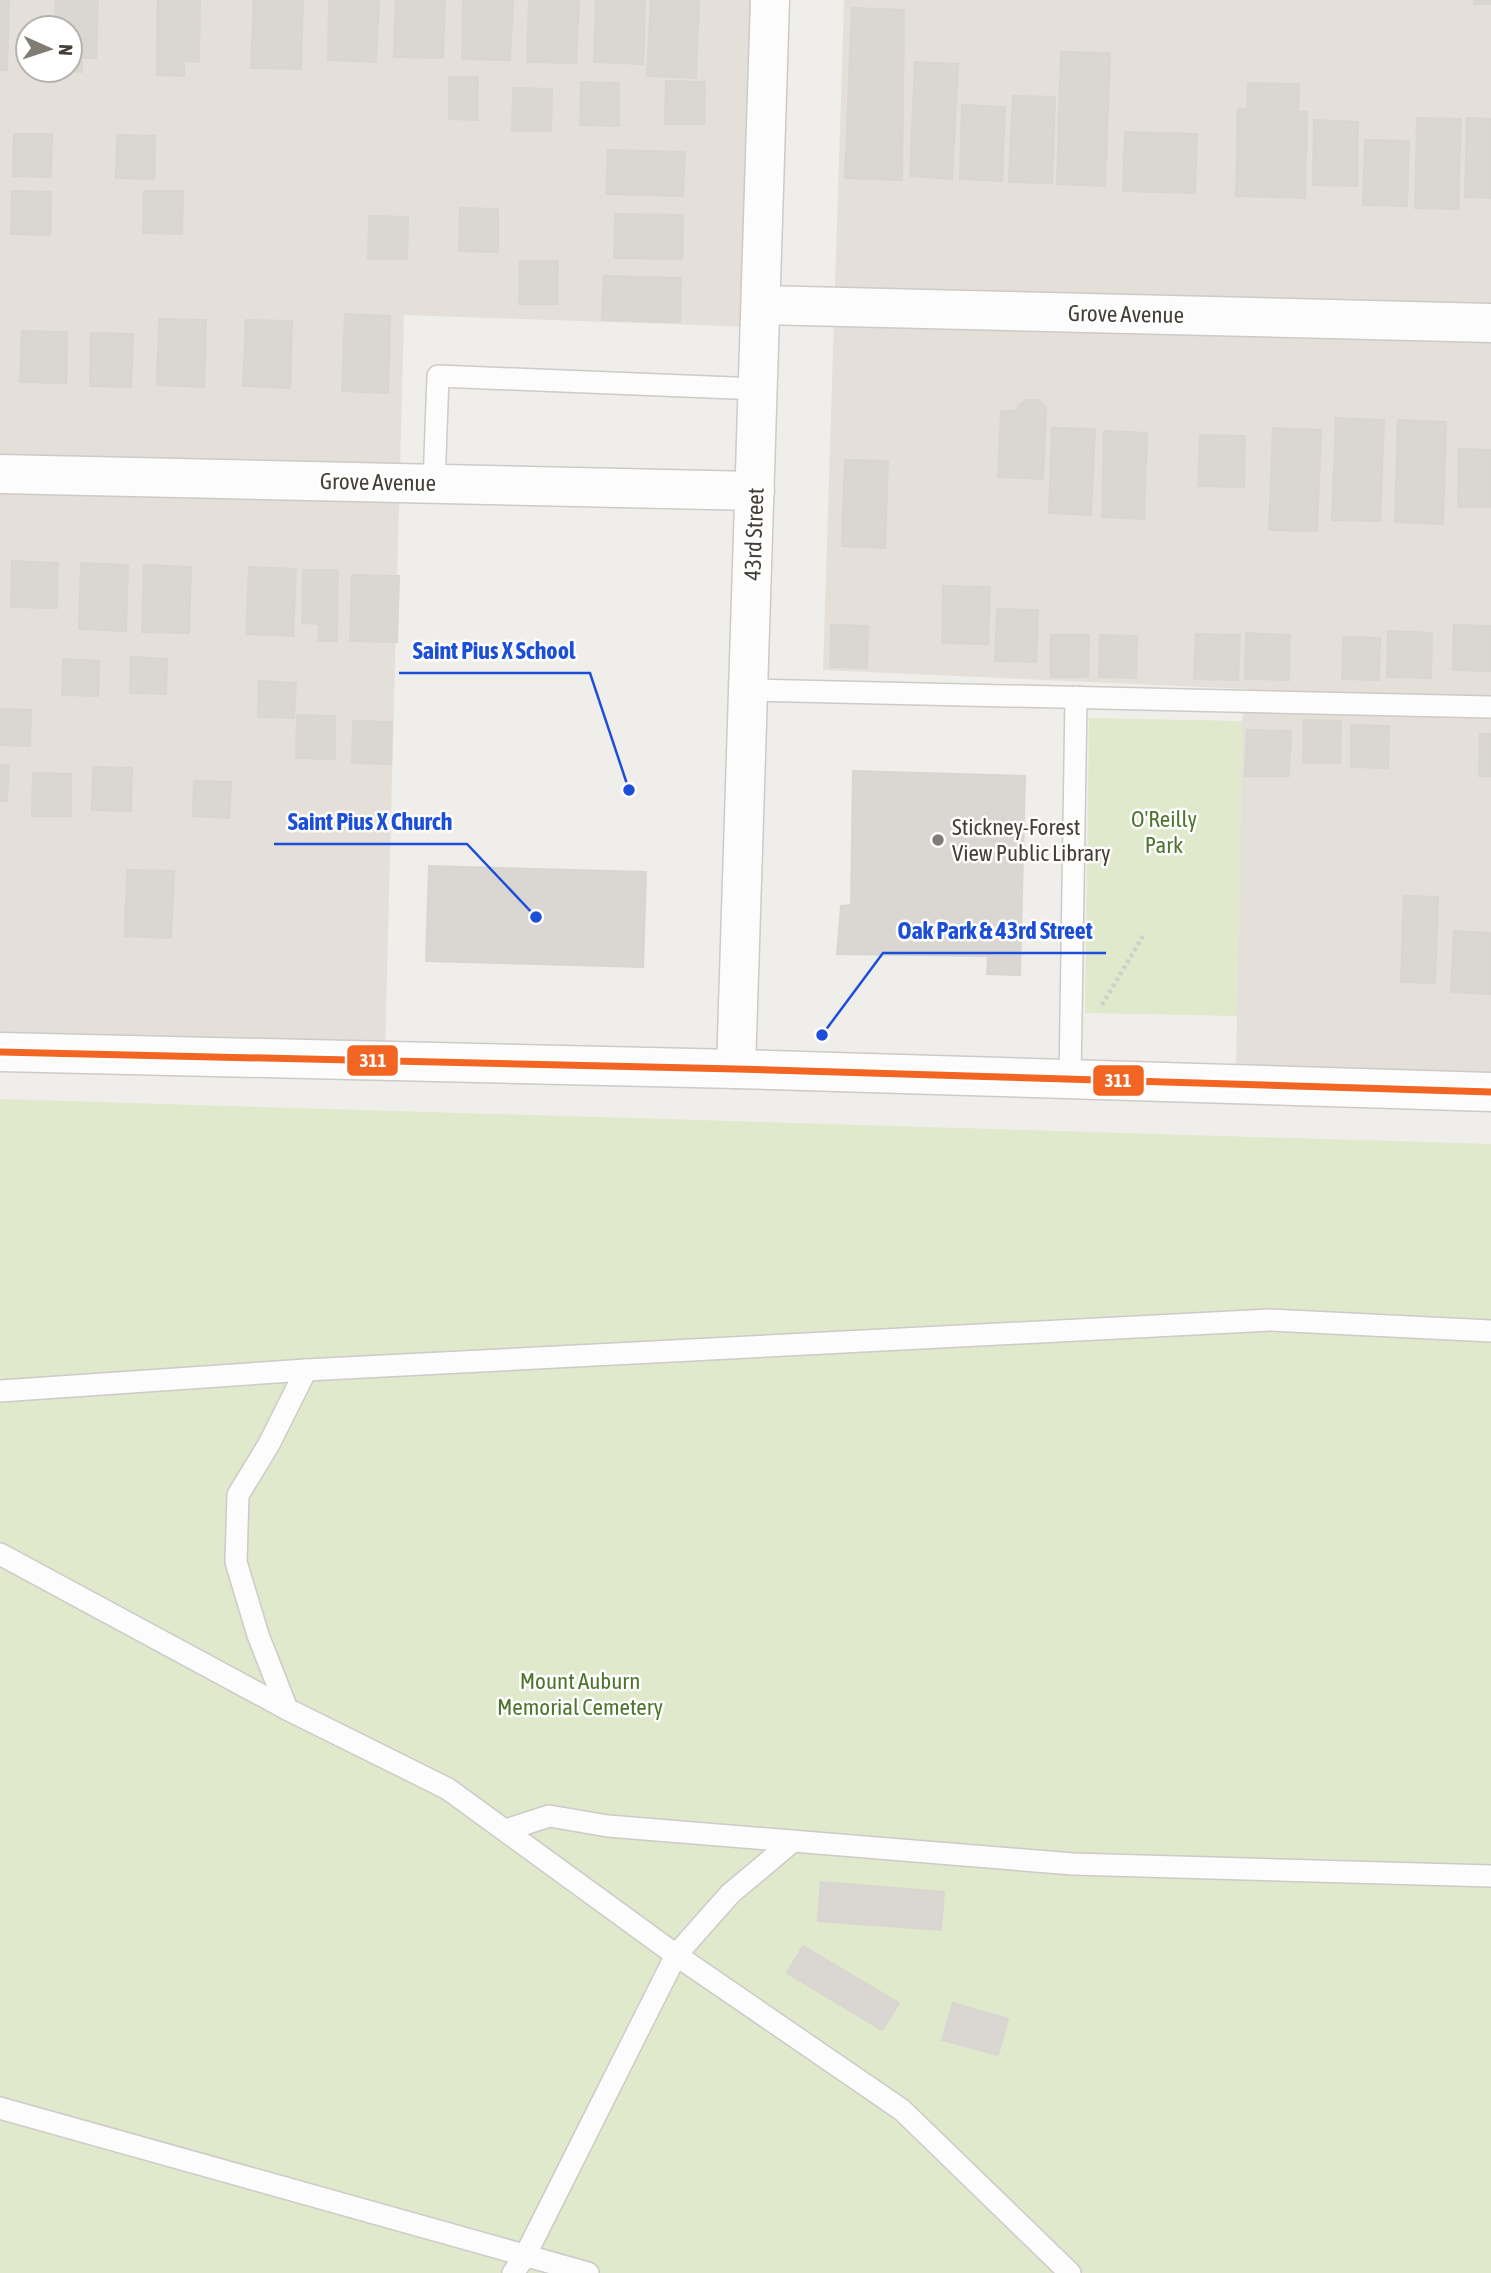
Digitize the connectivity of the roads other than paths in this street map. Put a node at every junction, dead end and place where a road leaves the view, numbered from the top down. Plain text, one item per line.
1 (770, 0) edge
2 (761, 305) junction
3 (1491, 323) edge
4 (758, 388) junction
5 (0, 474) edge
6 (434, 484) junction
7 (755, 491) junction
8 (749, 690) junction
9 (1076, 697) junction
10 (1491, 707) edge
11 (0, 1052) edge
12 (736, 1069) junction
13 (1070, 1079) junction
14 (1491, 1091) edge
15 (1491, 1331) edge
16 (306, 1370) junction
17 (0, 1391) edge
18 (0, 1554) edge
19 (287, 1709) junction
20 (506, 1830) junction
21 (793, 1841) junction
22 (1491, 1876) edge
23 (676, 1955) junction
24 (0, 2108) edge
25 (519, 2264) edge
26 (588, 2273) edge
27 (1070, 2273) edge

1 - 2 street, 43rd Street
2 - 3 street, Grove Avenue
2 - 4 street, 43rd Street
4 - 6 lane
4 - 7 street, 43rd Street
5 - 6 street, Grove Avenue
6 - 7 street, Grove Avenue
7 - 8 street, 43rd Street
8 - 9 lane
8 - 12 street, 43rd Street
9 - 10 lane
9 - 13 lane
11 - 12 street
12 - 13 street
13 - 14 street
15 - 16 lane
16 - 17 lane
16 - 19 lane
18 - 19 lane
19 - 20 lane
20 - 21 lane
20 - 23 lane
21 - 22 lane
21 - 23 lane
23 - 25 lane
23 - 27 lane
24 - 25 lane
25 - 26 lane

